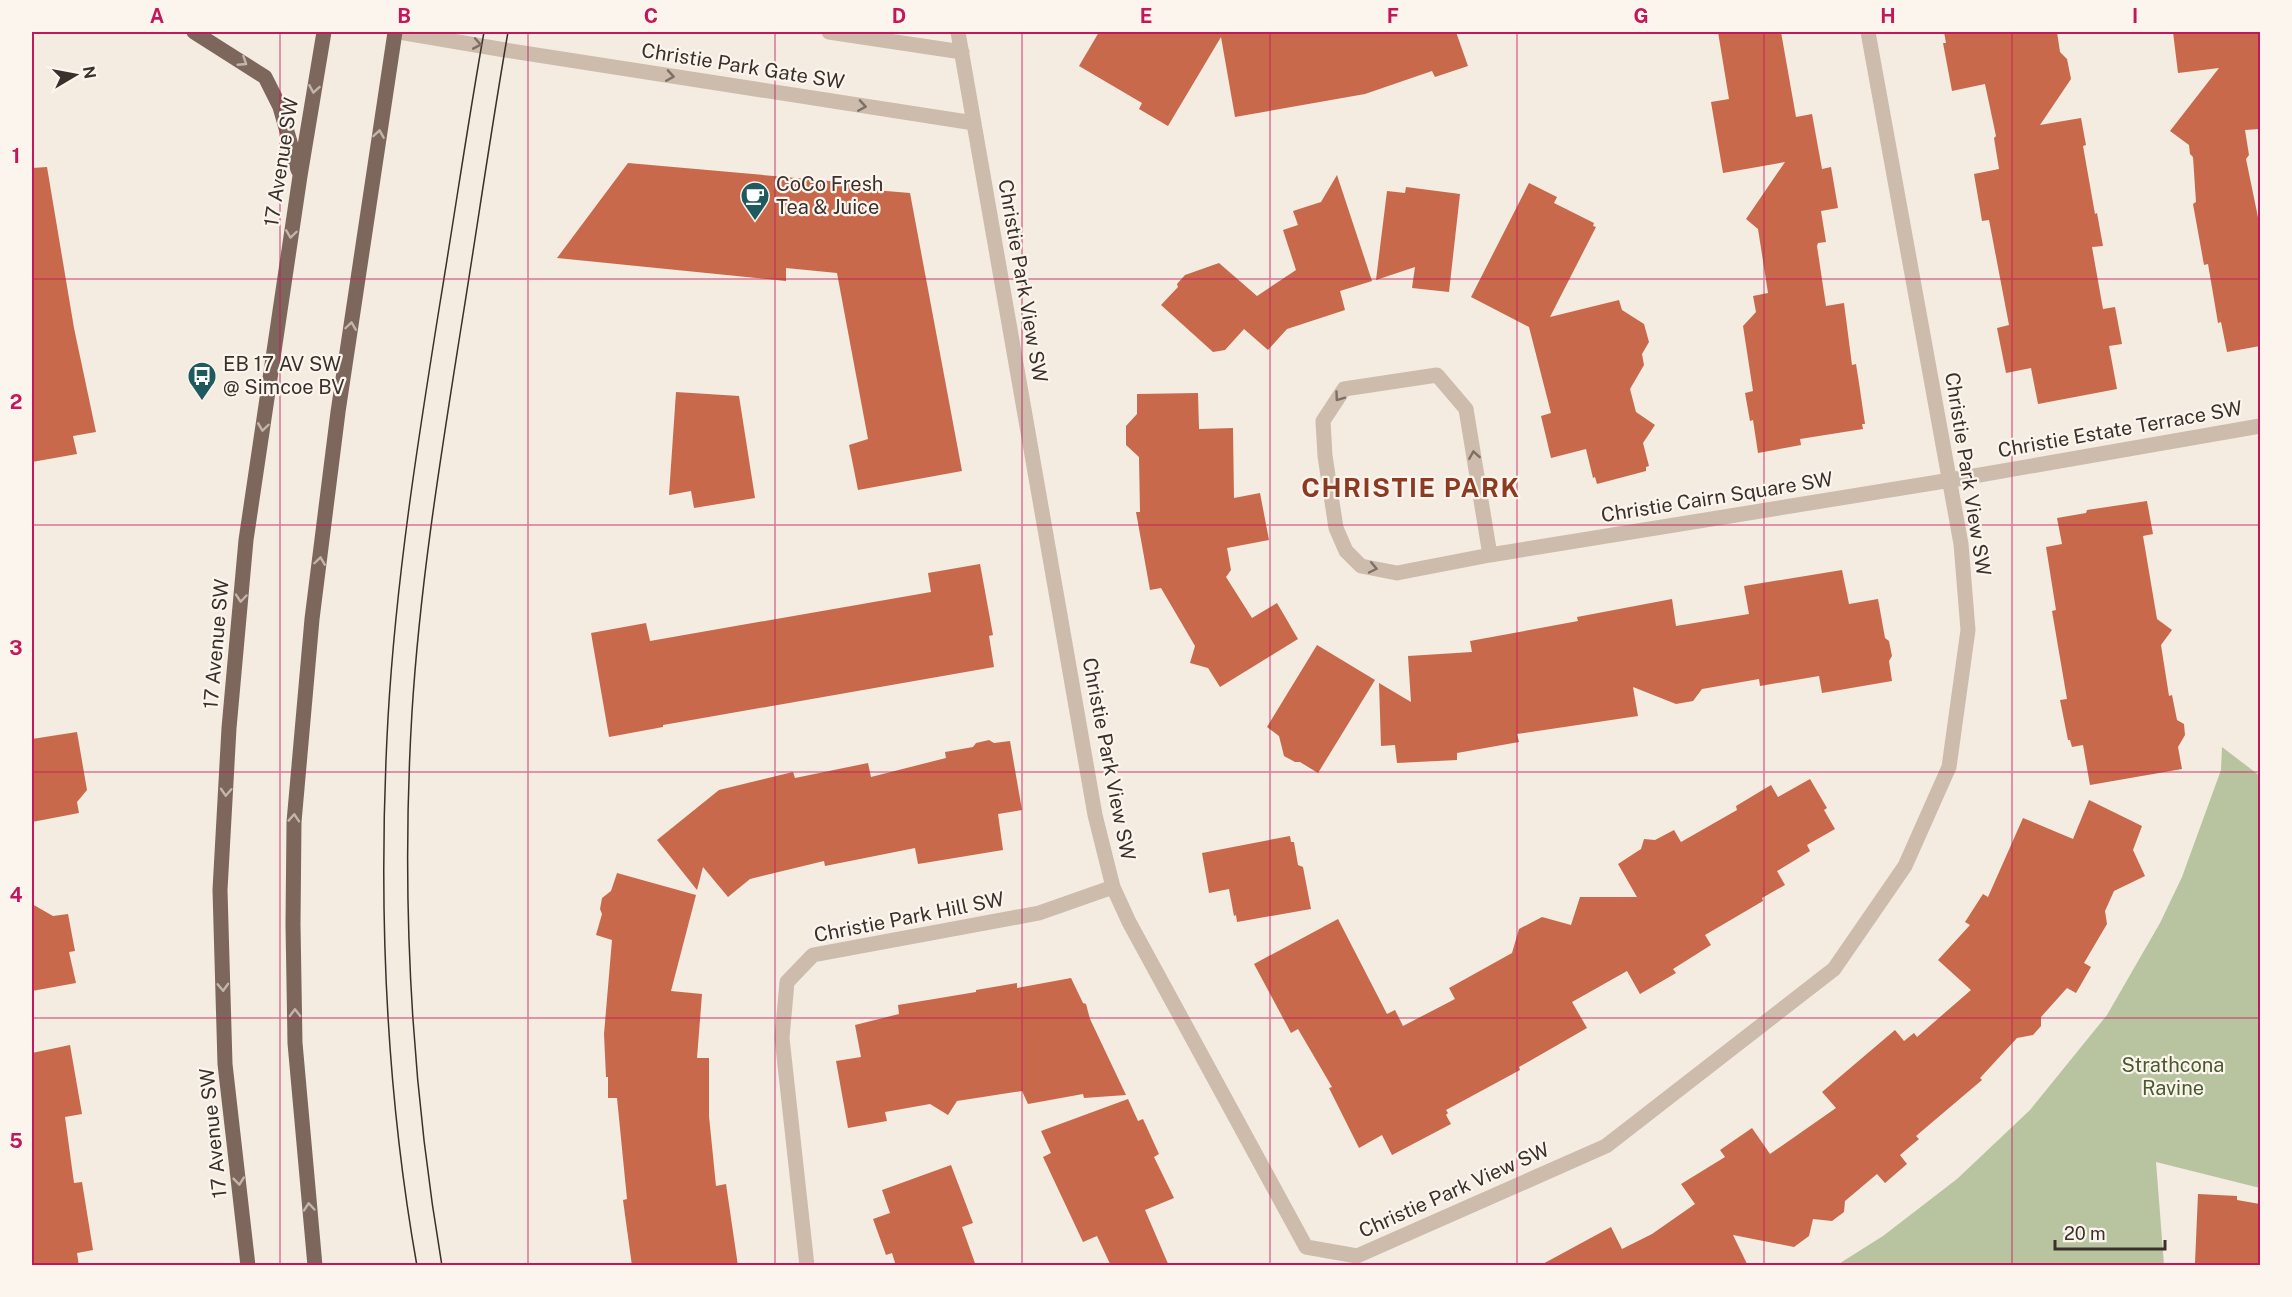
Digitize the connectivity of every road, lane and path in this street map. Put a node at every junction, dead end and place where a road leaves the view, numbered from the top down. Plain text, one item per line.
1 (194, 32) edge
2 (324, 32) edge
3 (397, 32) edge
4 (829, 32) edge
5 (958, 32) edge
6 (1868, 32) edge
7 (962, 52) junction
8 (974, 123) junction
9 (300, 176) junction
10 (2260, 426) edge
11 (1951, 480) junction
12 (1490, 555) junction
13 (1113, 887) junction
14 (248, 1266) edge
15 (315, 1266) edge
16 (807, 1266) edge

1 -> 9 main road
2 -> 9 main road, 17 Avenue SW
3 -> 8 street, Christie Park Gate SW
15 -> 3 main road
4 - 7 street
5 - 7 street, Christie Park View SW
6 - 11 street, Christie Park View SW
7 - 8 street, Christie Park View SW
8 - 13 street, Christie Park View SW
9 -> 14 main road, 17 Avenue SW
10 - 11 street, Christie Estate Terrace SW
11 - 12 street, Christie Cairn Square SW
11 - 13 street, Christie Park View SW
12 -> 12 street, Christie Cairn Square SW
13 - 16 street, Christie Park Hill SW

